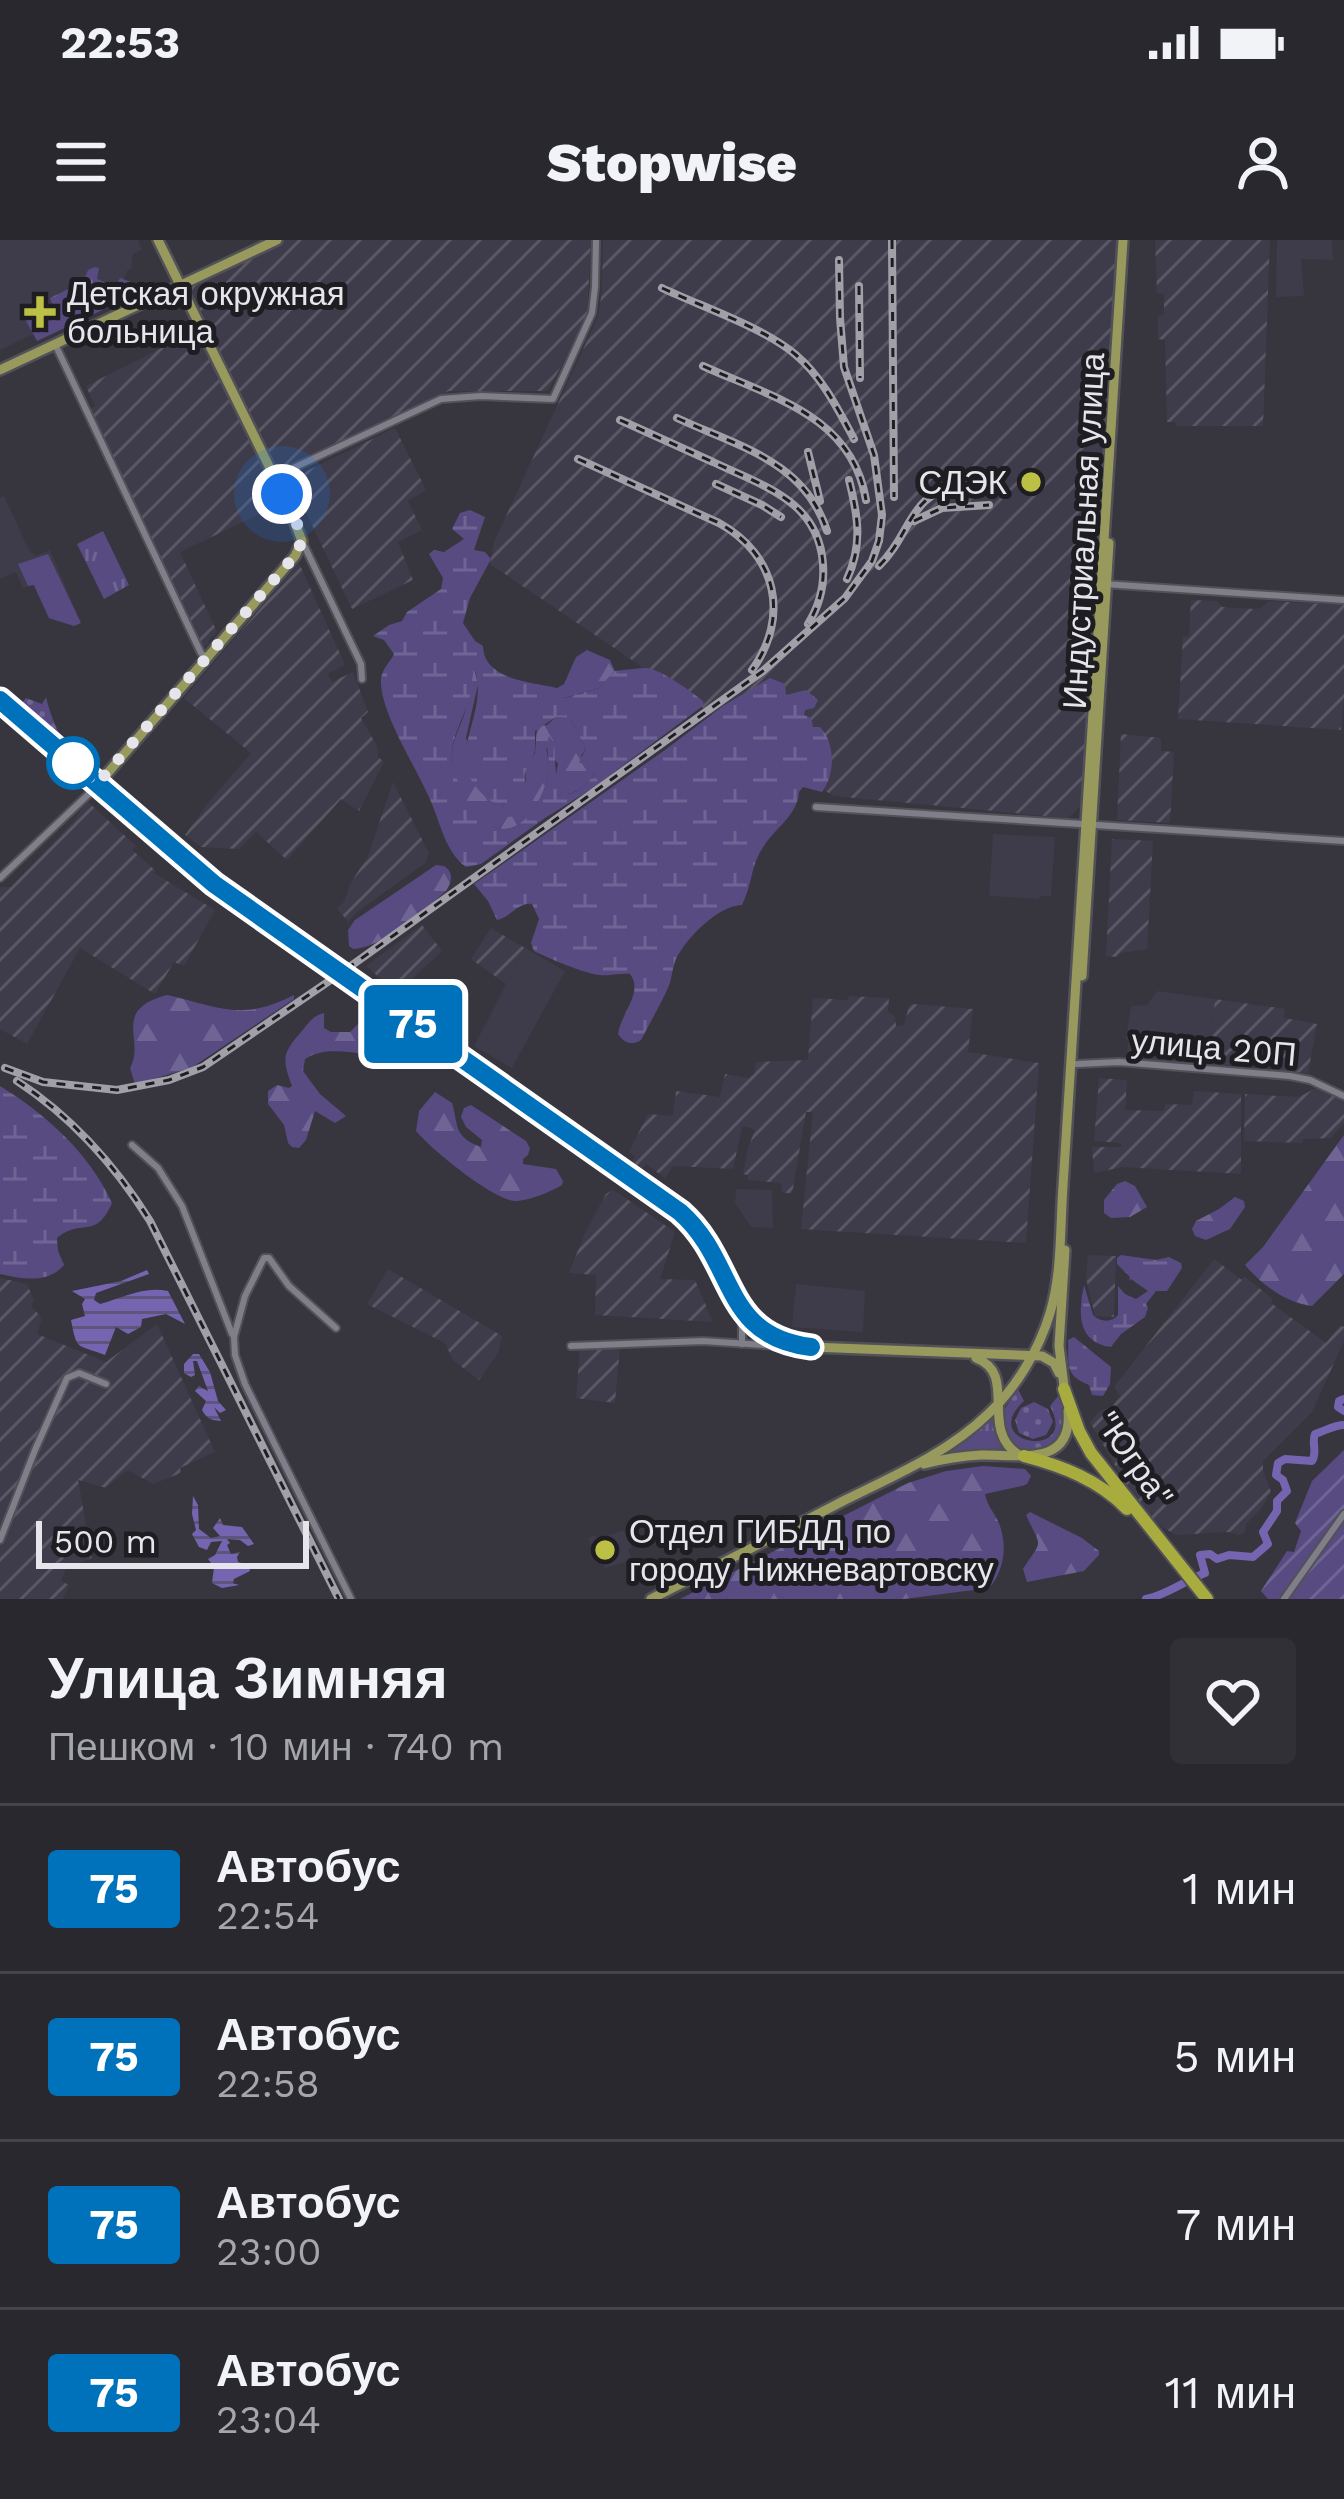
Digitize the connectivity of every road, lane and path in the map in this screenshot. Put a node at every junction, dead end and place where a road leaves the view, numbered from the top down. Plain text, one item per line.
1 (161, 240) edge
2 (278, 240) edge
3 (596, 240) edge
4 (1126, 240) edge
5 (184, 288) junction
6 (55, 344) junction
7 (0, 370) edge
8 (274, 477) junction
9 (303, 552) junction
10 (1104, 584) junction
11 (1344, 600) edge
12 (206, 658) junction
13 (362, 679) dead end
14 (0, 700) edge
15 (0, 709) edge
16 (42, 741) junction
17 (95, 787) junction
18 (816, 807) dead end
19 (1089, 825) junction
20 (1344, 841) edge
21 (0, 878) edge
22 (1077, 1064) junction
23 (1344, 1096) edge
24 (132, 1145) dead end
25 (745, 1319) junction
26 (336, 1328) dead end
27 (762, 1331) junction
28 (234, 1337) junction
29 (742, 1344) junction
30 (756, 1345) junction
31 (571, 1346) dead end
32 (811, 1347) junction
33 (946, 1354) junction
34 (1032, 1356) junction
35 (106, 1384) dead end
36 (1064, 1389) junction
37 (998, 1405) junction
38 (1024, 1456) junction
39 (896, 1475) junction
40 (1344, 1514) edge
41 (0, 1540) edge
42 (1180, 1570) junction
43 (1200, 1596) edge
44 (351, 1599) edge
45 (651, 1599) edge
46 (1284, 1599) edge

1 - 5 main road
2 - 5 main road
3 - 8 street
4 - 10 main road, Индустриальная улица
5 - 6 main road
5 - 8 main road
6 - 7 main road
6 - 12 street
8 - 9 main road
9 - 12 main road
9 - 13 street
10 - 11 street
10 - 19 main road, Индустриальная улица
12 - 17 main road
14 - 16 main road
15 - 16 main road
16 - 17 main road
17 - 21 street
17 - 25 main road
18 - 19 street
19 - 20 street
19 - 22 main road, Индустриальная улица
19 - 34 main road, Индустриальная улица
22 - 23 street, улица 20П
22 - 36 main road, Индустриальная улица
24 - 28 street
25 - 27 main road
25 - 29 street
26 - 28 street
27 - 30 street
27 - 32 main road
28 - 44 street
29 - 30 street
29 - 31 street
30 - 32 street
32 - 33 main road
33 - 34 main road
33 - 37 main road
34 - 36 main road
34 - 37 main road
35 - 41 street
36 - 38 main road, "Югра"
36 - 42 highway, "Югра"
37 - 38 main road
37 - 39 main road
38 - 39 main road
38 - 42 highway, "Югра"
39 - 45 main road
40 - 46 street
42 - 43 highway

